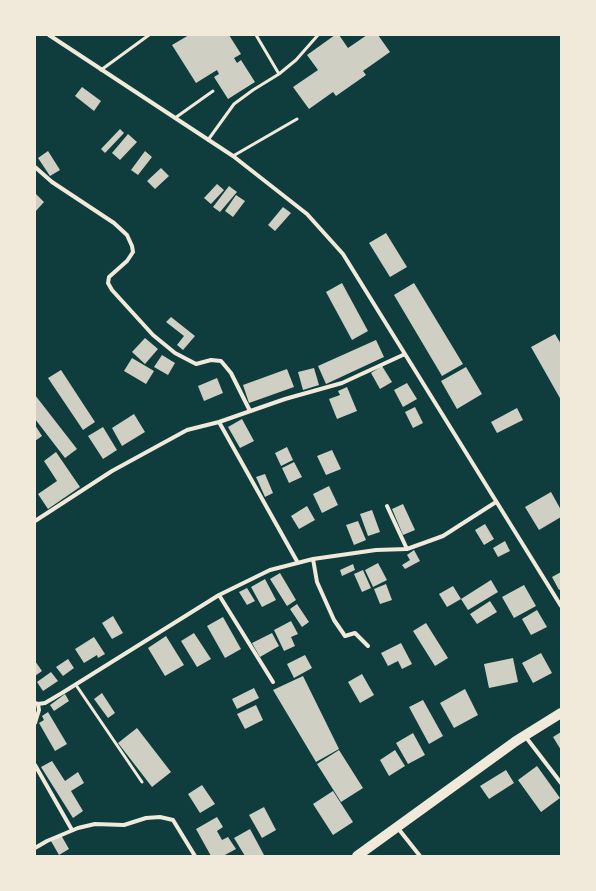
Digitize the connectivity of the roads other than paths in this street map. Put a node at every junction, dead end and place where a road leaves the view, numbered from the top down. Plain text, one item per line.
1 (49, 35) edge
2 (149, 35) edge
3 (256, 35) edge
4 (318, 35) edge
5 (101, 70) junction
6 (280, 74) junction
7 (213, 91) dead end
8 (175, 118) junction
9 (297, 119) dead end
10 (208, 140) junction
11 (233, 156) junction
12 (35, 167) edge
13 (405, 354) junction
14 (250, 411) junction
15 (218, 422) junction
16 (496, 502) junction
17 (387, 506) dead end
18 (35, 521) edge
19 (406, 549) junction
20 (313, 559) junction
21 (298, 563) junction
22 (219, 595) junction
23 (561, 606) edge
24 (368, 646) dead end
25 (273, 682) dead end
26 (76, 685) junction
27 (36, 704) edge
28 (561, 713) edge
29 (35, 723) edge
30 (525, 736) junction
31 (35, 765) edge
32 (142, 782) dead end
33 (561, 783) edge
34 (396, 827) junction
35 (72, 830) junction
36 (35, 848) edge
37 (195, 856) edge
38 (357, 856) edge
39 (420, 856) edge

1 - 5 street
2 - 5 lane
3 - 6 lane
4 - 6 lane
5 - 8 street
6 - 10 lane
7 - 8 lane
8 - 10 street
9 - 11 lane
10 - 11 street
11 - 13 street
12 - 14 street
13 - 14 street
13 - 16 street
14 - 15 street
15 - 18 street
15 - 21 street
16 - 19 street
16 - 23 street
17 - 19 street
19 - 20 street
20 - 21 street
20 - 24 street
21 - 22 street
22 - 25 street
22 - 26 street
26 - 27 street
26 - 32 lane
27 - 29 street
28 - 30 main road
30 - 33 street
30 - 34 main road
31 - 35 street
34 - 38 main road
34 - 39 street
35 - 36 street
35 - 37 street

